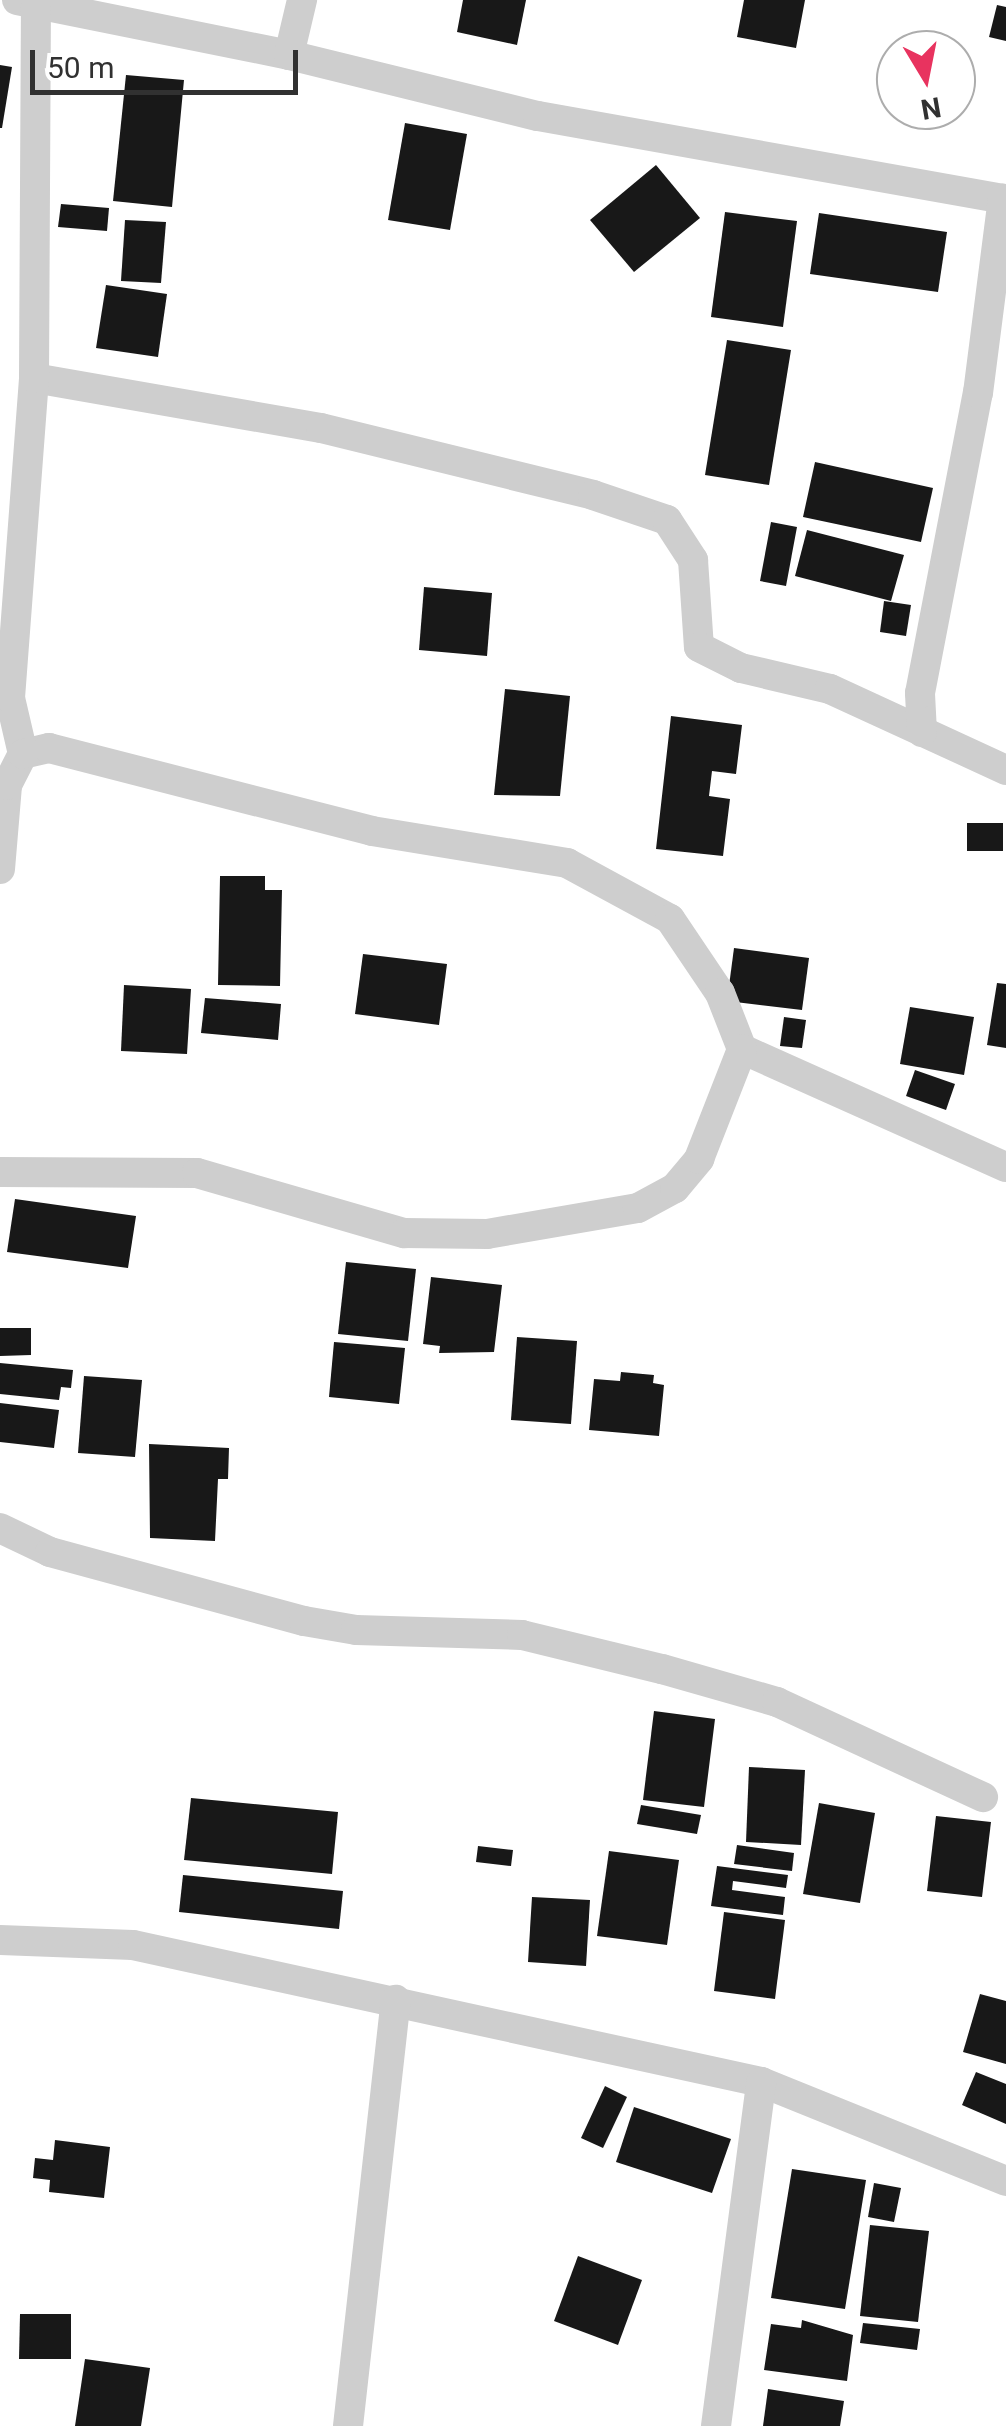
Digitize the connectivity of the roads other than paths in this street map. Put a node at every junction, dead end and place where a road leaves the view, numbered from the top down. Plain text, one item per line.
1 (302, 0) edge
2 (26, 2) edge
3 (289, 55) junction
4 (1004, 199) edge
5 (34, 378) junction
6 (922, 732) junction
7 (23, 754) junction
8 (1006, 770) edge
9 (0, 870) edge
10 (742, 1049) junction
11 (1006, 1166) edge
12 (0, 1172) edge
13 (0, 1528) edge
14 (983, 1796) dead end
15 (0, 1940) edge
16 (396, 2000) junction
17 (761, 2082) junction
18 (1006, 2181) edge
19 (348, 2426) edge
20 (716, 2426) edge

1 - 3 street
2 - 3 street
2 - 5 street
3 - 4 street
4 - 6 street
5 - 6 street
5 - 7 street
6 - 8 street
7 - 9 street
7 - 10 street
10 - 11 street
10 - 12 street
13 - 14 street
15 - 16 street
16 - 17 street
16 - 19 street
17 - 18 street
17 - 20 street

